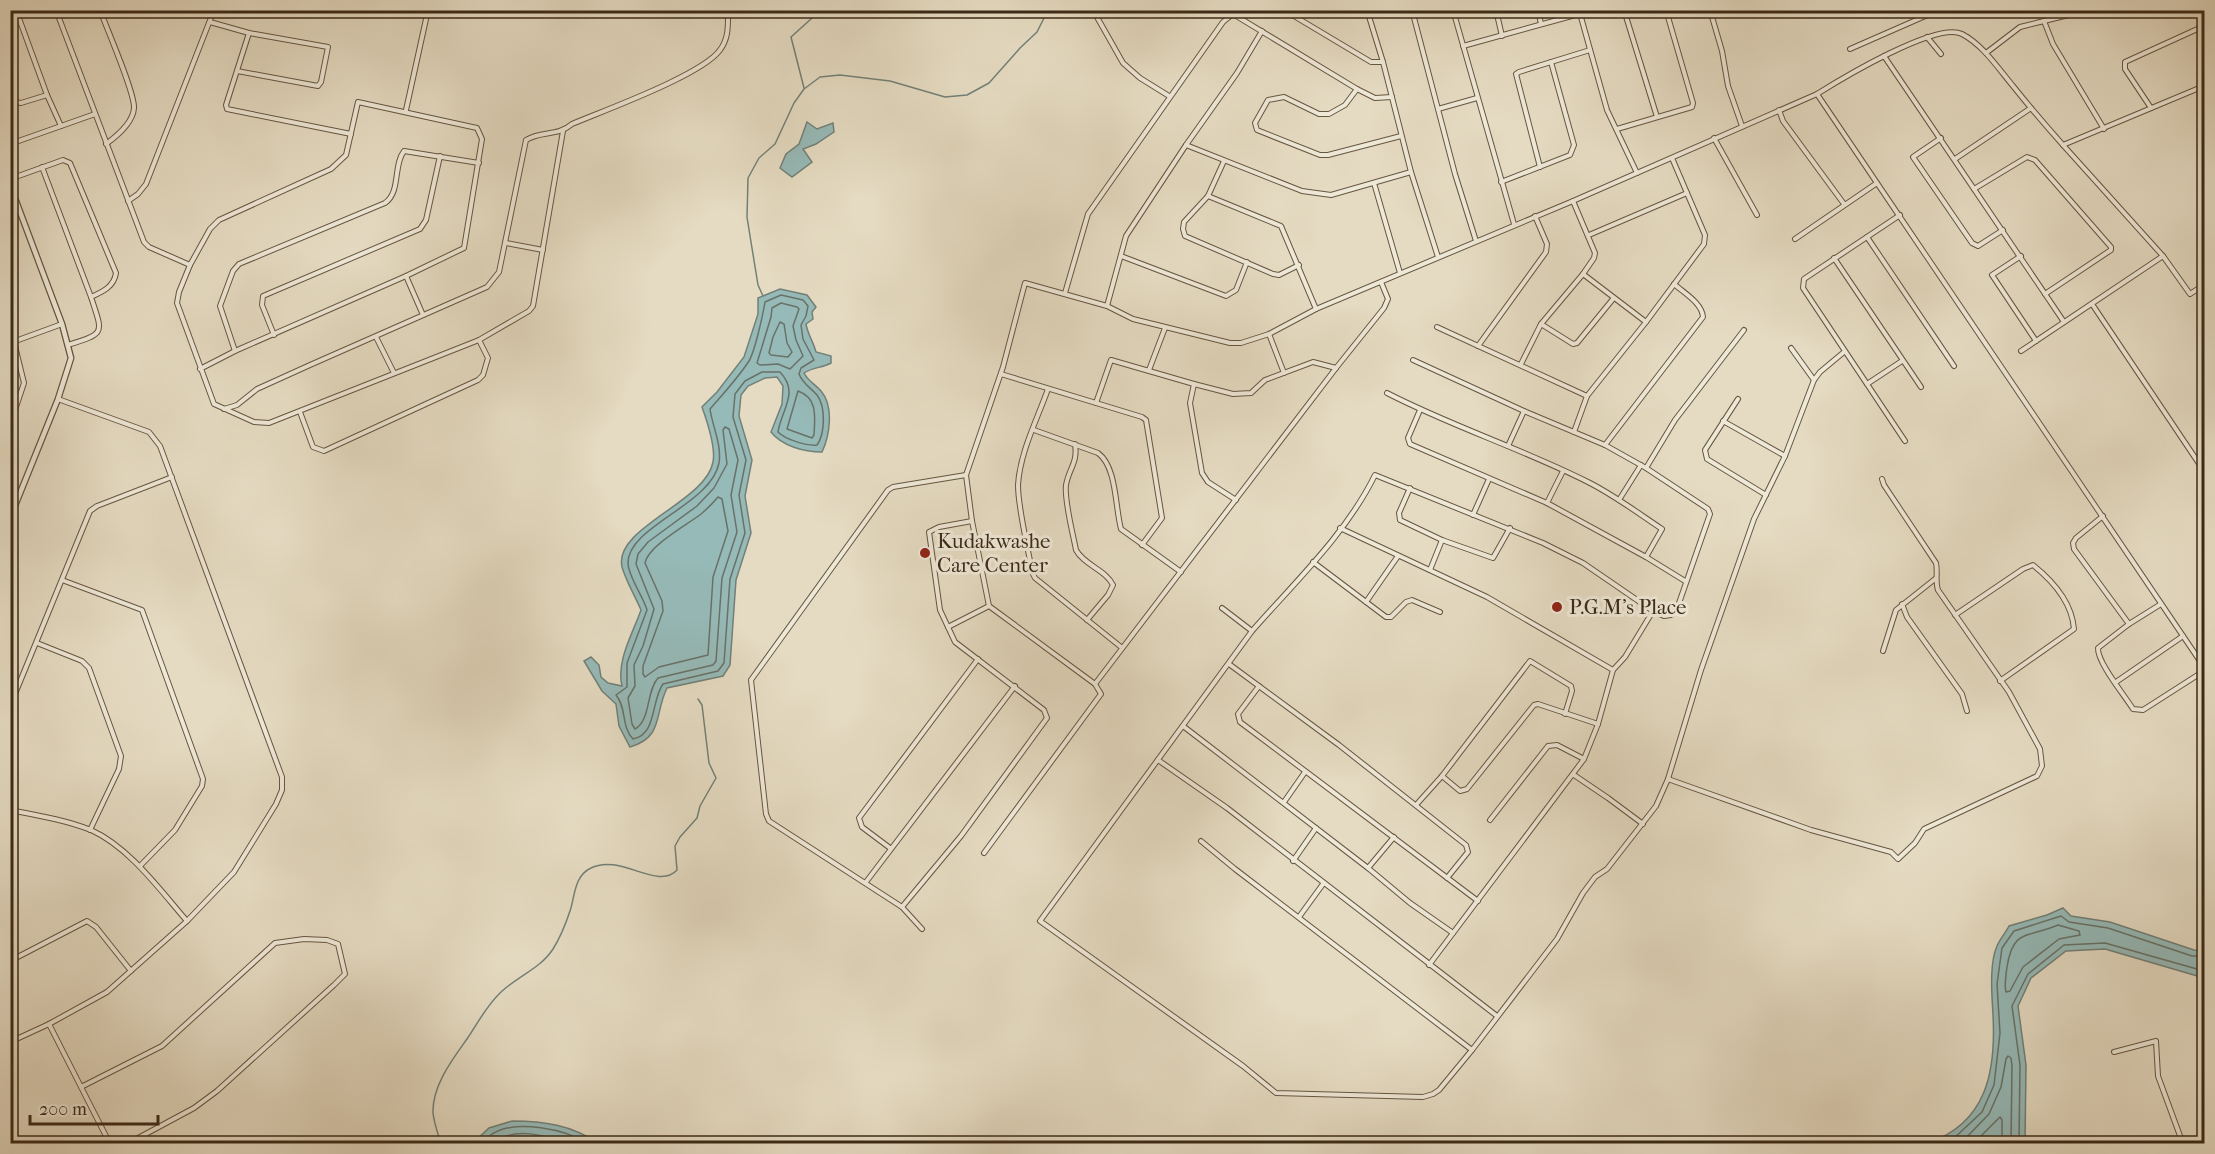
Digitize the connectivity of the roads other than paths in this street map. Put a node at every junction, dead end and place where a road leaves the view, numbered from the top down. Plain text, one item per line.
1 (16, 10) edge
2 (56, 10) edge
3 (100, 10) edge
4 (214, 10) edge
5 (428, 10) edge
6 (728, 10) edge
7 (1093, 10) edge
8 (1284, 10) edge
9 (1367, 10) edge
10 (1412, 10) edge
11 (1453, 10) edge
12 (1496, 10) edge
13 (1538, 10) edge
14 (1624, 10) edge
15 (1666, 10) edge
16 (1710, 10) edge
17 (1939, 10) edge
18 (2070, 10) edge
19 (2089, 10) edge
20 (1579, 12) edge
21 (2061, 17) junction
22 (2044, 21) junction
23 (210, 22) junction
24 (1542, 24) junction
25 (2205, 26) edge
26 (1262, 31) junction
27 (249, 33) junction
28 (1502, 36) junction
29 (1927, 38) junction
30 (1463, 46) junction
31 (1850, 49) dead end
32 (1590, 50) junction
33 (1941, 54) dead end
34 (1985, 54) junction
35 (1884, 56) junction
36 (1383, 62) junction
37 (1551, 62) junction
38 (237, 71) junction
39 (2205, 86) edge
40 (10, 88) edge
41 (1357, 89) junction
42 (1817, 94) junction
43 (47, 95) junction
44 (1169, 96) junction
45 (1392, 97) junction
46 (1477, 98) junction
47 (2031, 108) junction
48 (2151, 108) junction
49 (1438, 109) junction
50 (1779, 110) junction
51 (406, 111) junction
52 (95, 114) junction
53 (1657, 117) junction
54 (61, 126) junction
55 (1742, 126) junction
56 (1617, 129) junction
57 (2104, 129) junction
58 (563, 131) junction
59 (351, 134) junction
60 (1401, 136) junction
61 (1714, 138) junction
62 (1941, 138) junction
63 (10, 144) edge
64 (106, 144) junction
65 (1186, 145) junction
66 (2063, 145) junction
67 (440, 156) junction
68 (1672, 158) junction
69 (1955, 159) junction
70 (1224, 161) junction
71 (479, 163) junction
72 (42, 167) junction
73 (1540, 167) junction
74 (1411, 172) junction
75 (1637, 173) junction
76 (10, 179) edge
77 (1501, 182) junction
78 (1374, 183) junction
79 (1877, 183) junction
80 (10, 185) edge
81 (1974, 189) junction
82 (1687, 194) junction
83 (1208, 196) junction
84 (128, 201) junction
85 (1573, 201) junction
86 (1844, 204) junction
87 (1757, 215) dead end
88 (1900, 215) junction
89 (1535, 216) junction
90 (1514, 225) junction
91 (2003, 230) junction
92 (1589, 235) junction
93 (1867, 237) junction
94 (1795, 239) dead end
95 (1476, 241) junction
96 (506, 243) junction
97 (543, 250) junction
98 (1121, 256) junction
99 (2021, 256) junction
100 (2163, 256) junction
101 (1438, 257) junction
102 (1834, 258) junction
103 (1247, 262) junction
104 (190, 265) junction
105 (1299, 265) junction
106 (1400, 273) junction
107 (1583, 274) junction
108 (406, 276) junction
109 (1380, 282) junction
110 (1674, 284) junction
111 (2205, 285) edge
112 (1065, 293) junction
113 (2045, 294) junction
114 (91, 297) junction
115 (1613, 299) junction
116 (2092, 304) junction
117 (1107, 306) junction
118 (1316, 309) junction
119 (423, 315) junction
120 (1646, 322) junction
121 (2064, 322) junction
122 (62, 324) junction
123 (1541, 324) junction
124 (1437, 327) dead end
125 (1165, 328) junction
126 (1744, 330) dead end
127 (1269, 334) junction
128 (274, 335) junction
129 (376, 337) junction
130 (479, 340) junction
131 (2036, 341) junction
132 (12, 343) edge
133 (68, 345) junction
134 (1478, 347) junction
135 (1791, 348) dead end
136 (235, 351) junction
137 (2021, 351) dead end
138 (1844, 352) junction
139 (1413, 360) dead end
140 (1902, 361) junction
141 (1521, 364) junction
142 (1954, 366) dead end
143 (1336, 368) junction
144 (200, 369) junction
145 (1149, 370) junction
146 (1284, 373) junction
147 (395, 374) junction
148 (1001, 374) junction
149 (1814, 380) junction
150 (1194, 384) junction
151 (1867, 384) junction
152 (1921, 387) dead end
153 (1048, 388) junction
154 (1388, 393) dead end
155 (1587, 396) junction
156 (58, 399) junction
157 (1738, 399) dead end
158 (1096, 403) junction
159 (223, 409) junction
160 (1420, 410) junction
161 (1524, 411) junction
162 (300, 412) junction
163 (1723, 422) junction
164 (10, 425) edge
165 (1034, 430) junction
166 (1574, 432) junction
167 (1905, 441) dead end
168 (1075, 444) junction
169 (1605, 445) junction
170 (1508, 446) junction
171 (1785, 456) junction
172 (1641, 465) junction
173 (1646, 468) junction
174 (1563, 471) junction
175 (2205, 471) edge
176 (966, 475) junction
177 (172, 477) junction
178 (1489, 479) junction
179 (1882, 479) dead end
180 (1410, 488) junction
181 (1766, 495) junction
182 (1236, 500) junction
183 (1619, 500) junction
184 (1547, 503) junction
185 (1473, 515) junction
186 (2103, 516) junction
187 (10, 518) edge
188 (972, 521) junction
189 (1340, 528) junction
190 (1510, 528) junction
191 (1442, 540) junction
192 (1142, 545) junction
193 (1398, 556) junction
194 (1646, 557) junction
195 (1313, 562) junction
196 (1430, 570) junction
197 (1181, 572) junction
198 (1936, 579) junction
199 (62, 580) junction
200 (1685, 581) junction
201 (1366, 602) junction
202 (1902, 604) junction
203 (2162, 604) junction
204 (989, 606) junction
205 (1222, 608) dead end
206 (1653, 611) junction
207 (1440, 612) dead end
208 (1955, 615) junction
209 (1088, 620) junction
210 (2129, 624) junction
211 (948, 627) junction
212 (1252, 631) junction
213 (2183, 636) junction
214 (37, 643) junction
215 (1122, 647) junction
216 (1883, 651) dead end
217 (978, 659) junction
218 (1229, 664) junction
219 (2205, 669) edge
220 (1613, 670) junction
221 (2000, 681) junction
222 (2116, 682) junction
223 (1095, 684) junction
224 (1015, 686) junction
225 (1259, 686) junction
226 (10, 706) edge
227 (1967, 711) dead end
228 (1565, 714) junction
229 (1598, 724) junction
230 (1183, 726) junction
231 (1584, 759) junction
232 (1158, 760) junction
233 (1305, 772) junction
234 (1574, 775) junction
235 (1442, 776) junction
236 (1668, 779) junction
237 (1284, 802) junction
238 (1416, 805) junction
239 (10, 810) edge
240 (1490, 820) dead end
241 (1643, 824) junction
242 (1316, 828) junction
243 (90, 830) junction
244 (1394, 837) junction
245 (1201, 841) dead end
246 (890, 848) junction
247 (984, 853) dead end
248 (1293, 861) junction
249 (140, 866) junction
250 (1368, 868) junction
251 (1448, 878) junction
252 (866, 882) junction
253 (1323, 884) junction
254 (1478, 901) junction
255 (902, 908) junction
256 (1299, 917) junction
257 (187, 921) junction
258 (922, 929) dead end
259 (1453, 933) junction
260 (10, 961) edge
261 (1429, 965) junction
262 (131, 971) junction
263 (1497, 1016) junction
264 (49, 1024) junction
265 (10, 1042) edge
266 (1472, 1050) junction
267 (2114, 1052) dead end
268 (81, 1088) junction
269 (110, 1143) edge
270 (127, 1143) edge
271 (2183, 1143) edge

1 - 43 street
2 - 52 street
3 - 64 street
4 - 23 street
5 - 51 street
6 - 58 street
7 - 44 street
8 - 36 street
9 - 36 street
10 - 49 street
11 - 30 street
12 - 28 street
13 - 24 street
14 - 53 street
15 - 53 street
16 - 55 street
17 - 31 street
18 - 21 street
19 - 21 street
20 - 24 street
20 - 32 street
21 - 22 street
22 - 34 street
22 - 57 street
23 - 27 street
23 - 84 street
24 - 28 street
25 - 48 street
26 - 41 street
26 - 44 street
26 - 65 street
27 - 38 street
27 - 38 street
28 - 30 street
29 - 33 street
29 - 34 street
29 - 35 street
30 - 46 street
32 - 37 street
32 - 56 street
34 - 47 street
35 - 42 street
35 - 62 street
36 - 45 street
37 - 73 street
37 - 73 street
38 - 59 street
39 - 48 street
40 - 43 street
41 - 45 street
41 - 60 street
42 - 50 street
42 - 79 street
43 - 54 street
44 - 112 street
45 - 60 street
46 - 49 street
46 - 77 street
47 - 66 street
47 - 69 street
48 - 57 street
49 - 95 street
50 - 55 street
50 - 86 street
51 - 59 street
51 - 71 street
52 - 54 street
52 - 64 street
53 - 56 street
54 - 63 street
55 - 61 street
56 - 75 street
57 - 66 street
58 - 96 street
58 - 97 street
59 - 104 street
60 - 74 street
61 - 68 street
61 - 87 street
62 - 69 street
62 - 91 street
64 - 84 street
65 - 70 street
65 - 98 street
66 - 100 street
67 - 71 street
67 - 128 street
67 - 136 street
68 - 75 street
68 - 82 street
69 - 81 street
70 - 78 street
70 - 83 street
71 - 108 street
72 - 76 street
72 - 114 street
72 - 114 street
73 - 77 street
74 - 78 street
74 - 101 street
75 - 85 street
77 - 90 street
78 - 106 street
79 - 86 street
79 - 88 street
80 - 122 street
81 - 91 street
81 - 113 street
82 - 92 street
82 - 110 street
83 - 103 street
83 - 105 street
84 - 104 street
85 - 89 street
85 - 92 street
86 - 94 street
88 - 93 street
88 - 186 street
89 - 90 street
89 - 134 street
90 - 95 street
91 - 99 street
92 - 107 street
93 - 102 street
93 - 142 street
95 - 101 street
96 - 97 street
96 - 119 street
97 - 130 street
98 - 103 street
98 - 117 street
99 - 113 street
99 - 131 street
100 - 111 street
100 - 116 street
101 - 106 street
102 - 138 street
102 - 140 street
103 - 105 street
104 - 144 street
105 - 118 street
106 - 109 street
107 - 115 street
107 - 123 street
108 - 119 street
108 - 128 street
109 - 118 street
109 - 143 street
110 - 120 street
110 - 169 street
112 - 117 street
112 - 148 street
113 - 121 street
114 - 133 street
115 - 120 street
115 - 123 street
116 - 121 street
116 - 175 street
117 - 125 street
118 - 127 street
119 - 129 street
120 - 155 street
121 - 131 street
122 - 132 street
122 - 133 street
123 - 141 street
124 - 134 street
125 - 127 street
125 - 145 street
126 - 173 street
127 - 146 street
128 - 136 street
129 - 147 street
129 - 159 street
130 - 147 street
130 - 162 street
131 - 137 street
132 - 164 street
133 - 156 street
134 - 141 street
135 - 149 street
136 - 144 street
138 - 149 street
138 - 151 street
139 - 161 street
140 - 151 street
140 - 152 street
141 - 155 street
143 - 146 street
143 - 182 street
144 - 159 street
145 - 150 street
145 - 158 street
146 - 150 street
147 - 162 street
148 - 153 street
148 - 176 street
149 - 171 street
150 - 182 street
151 - 167 street
153 - 158 street
153 - 165 street
154 - 160 street
155 - 166 street
156 - 177 street
156 - 187 street
157 - 163 street
158 - 192 street
159 - 162 street
160 - 170 street
160 - 178 street
161 - 166 street
161 - 170 street
163 - 171 street
163 - 181 street
165 - 168 street
165 - 209 street
166 - 169 street
168 - 192 street
168 - 209 street
169 - 172 street
170 - 174 street
171 - 181 street
172 - 173 street
172 - 183 street
173 - 200 street
174 - 183 street
174 - 184 street
176 - 188 street
176 - 252 street
177 - 199 street
177 - 257 street
178 - 184 street
178 - 185 street
179 - 198 street
180 - 185 street
180 - 189 street
180 - 191 street
181 - 236 street
182 - 197 street
183 - 194 street
184 - 194 street
185 - 190 street
186 - 203 street
186 - 210 street
188 - 204 street
188 - 211 street
189 - 193 street
189 - 195 street
190 - 191 street
190 - 206 street
191 - 196 street
192 - 197 street
193 - 196 street
193 - 201 street
194 - 200 street
195 - 201 street
195 - 212 street
196 - 220 street
197 - 215 street
198 - 202 street
198 - 208 street
199 - 214 street
199 - 249 street
200 - 206 street
201 - 207 street
202 - 216 street
202 - 227 street
203 - 210 street
203 - 213 street
204 - 211 street
204 - 223 street
205 - 212 street
206 - 220 street
208 - 221 street
208 - 221 street
209 - 215 street
210 - 222 street
211 - 217 street
212 - 218 street
213 - 219 street
213 - 222 street
214 - 226 street
214 - 243 street
215 - 223 street
217 - 224 street
217 - 246 street
218 - 225 street
218 - 230 street
219 - 222 street
220 - 229 street
221 - 236 street
223 - 247 street
224 - 246 street
224 - 255 street
225 - 233 street
225 - 238 street
228 - 229 street
228 - 235 street
228 - 235 street
229 - 231 street
230 - 232 street
230 - 237 street
231 - 234 street
231 - 240 street
232 - 248 street
232 - 266 street
233 - 237 street
233 - 244 street
234 - 241 street
234 - 254 street
235 - 238 street
236 - 241 street
237 - 242 street
238 - 251 street
239 - 243 street
241 - 263 street
242 - 248 street
242 - 250 street
243 - 249 street
244 - 250 street
244 - 251 street
245 - 256 street
246 - 252 street
248 - 253 street
249 - 257 street
250 - 259 street
251 - 254 street
252 - 255 street
253 - 256 street
253 - 261 street
254 - 259 street
255 - 258 street
256 - 266 street
257 - 262 street
259 - 261 street
260 - 262 street
261 - 263 street
262 - 264 street
263 - 266 street
264 - 265 street
264 - 268 street
267 - 271 street
268 - 269 street
268 - 270 street

